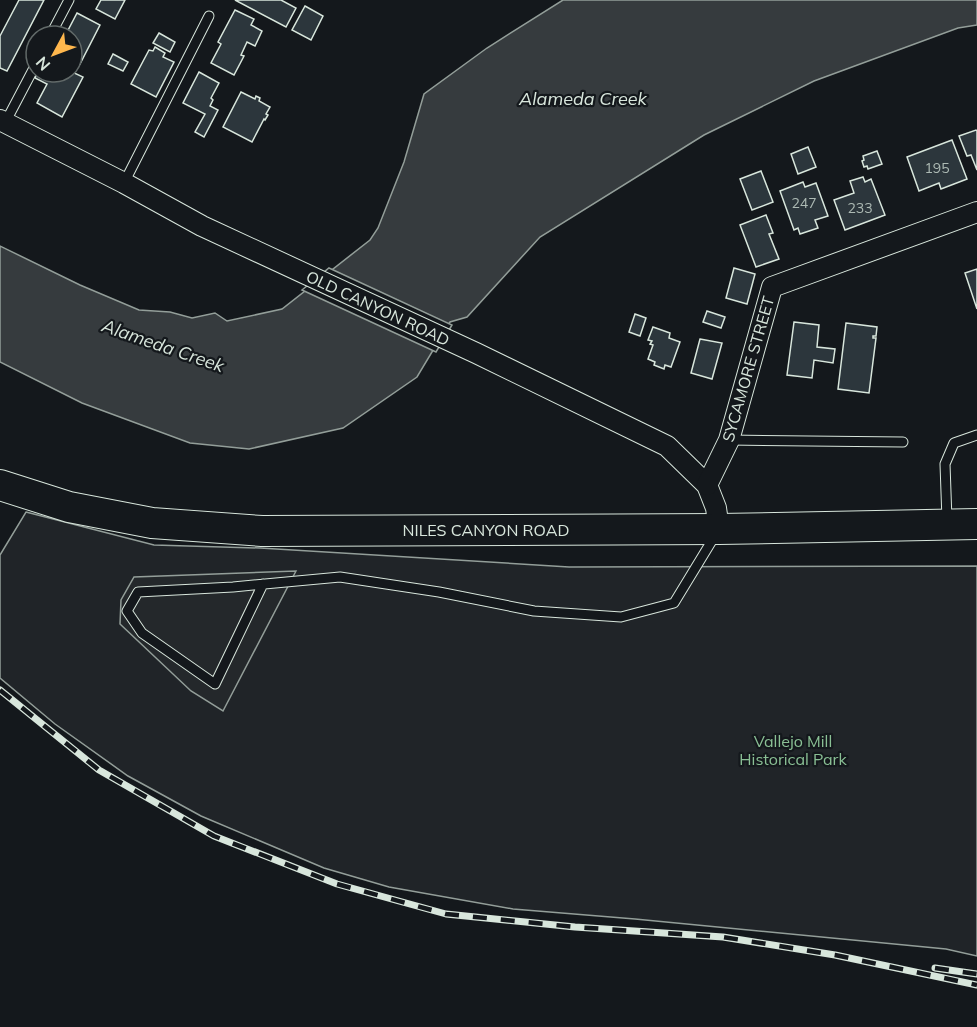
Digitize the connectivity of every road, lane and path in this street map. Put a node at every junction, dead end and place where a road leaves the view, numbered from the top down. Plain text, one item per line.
1 (69, 0) edge
2 (209, 16) dead end
3 (56, 24) edge
4 (25, 84) edge
5 (3, 122) edge
6 (124, 183) junction
7 (977, 212) edge
8 (977, 435) edge
9 (729, 440) junction
10 (903, 442) dead end
11 (0, 484) edge
12 (707, 485) junction
13 (977, 524) edge
14 (947, 525) junction
15 (719, 529) junction
16 (263, 584) junction

1 - 3 lane
2 - 6 lane
4 - 5 lane
5 - 6 street, OLD CANYON ROAD
6 - 12 street, OLD CANYON ROAD
7 - 9 street, SYCAMORE STREET
8 - 14 lane
9 - 10 lane
9 - 12 street, SYCAMORE STREET
11 - 15 main road, NILES CANYON ROAD
12 - 15 street, OLD CANYON ROAD
13 - 14 main road, NILES CANYON ROAD
14 - 15 main road, NILES CANYON ROAD
15 - 16 lane
16 - 16 lane

